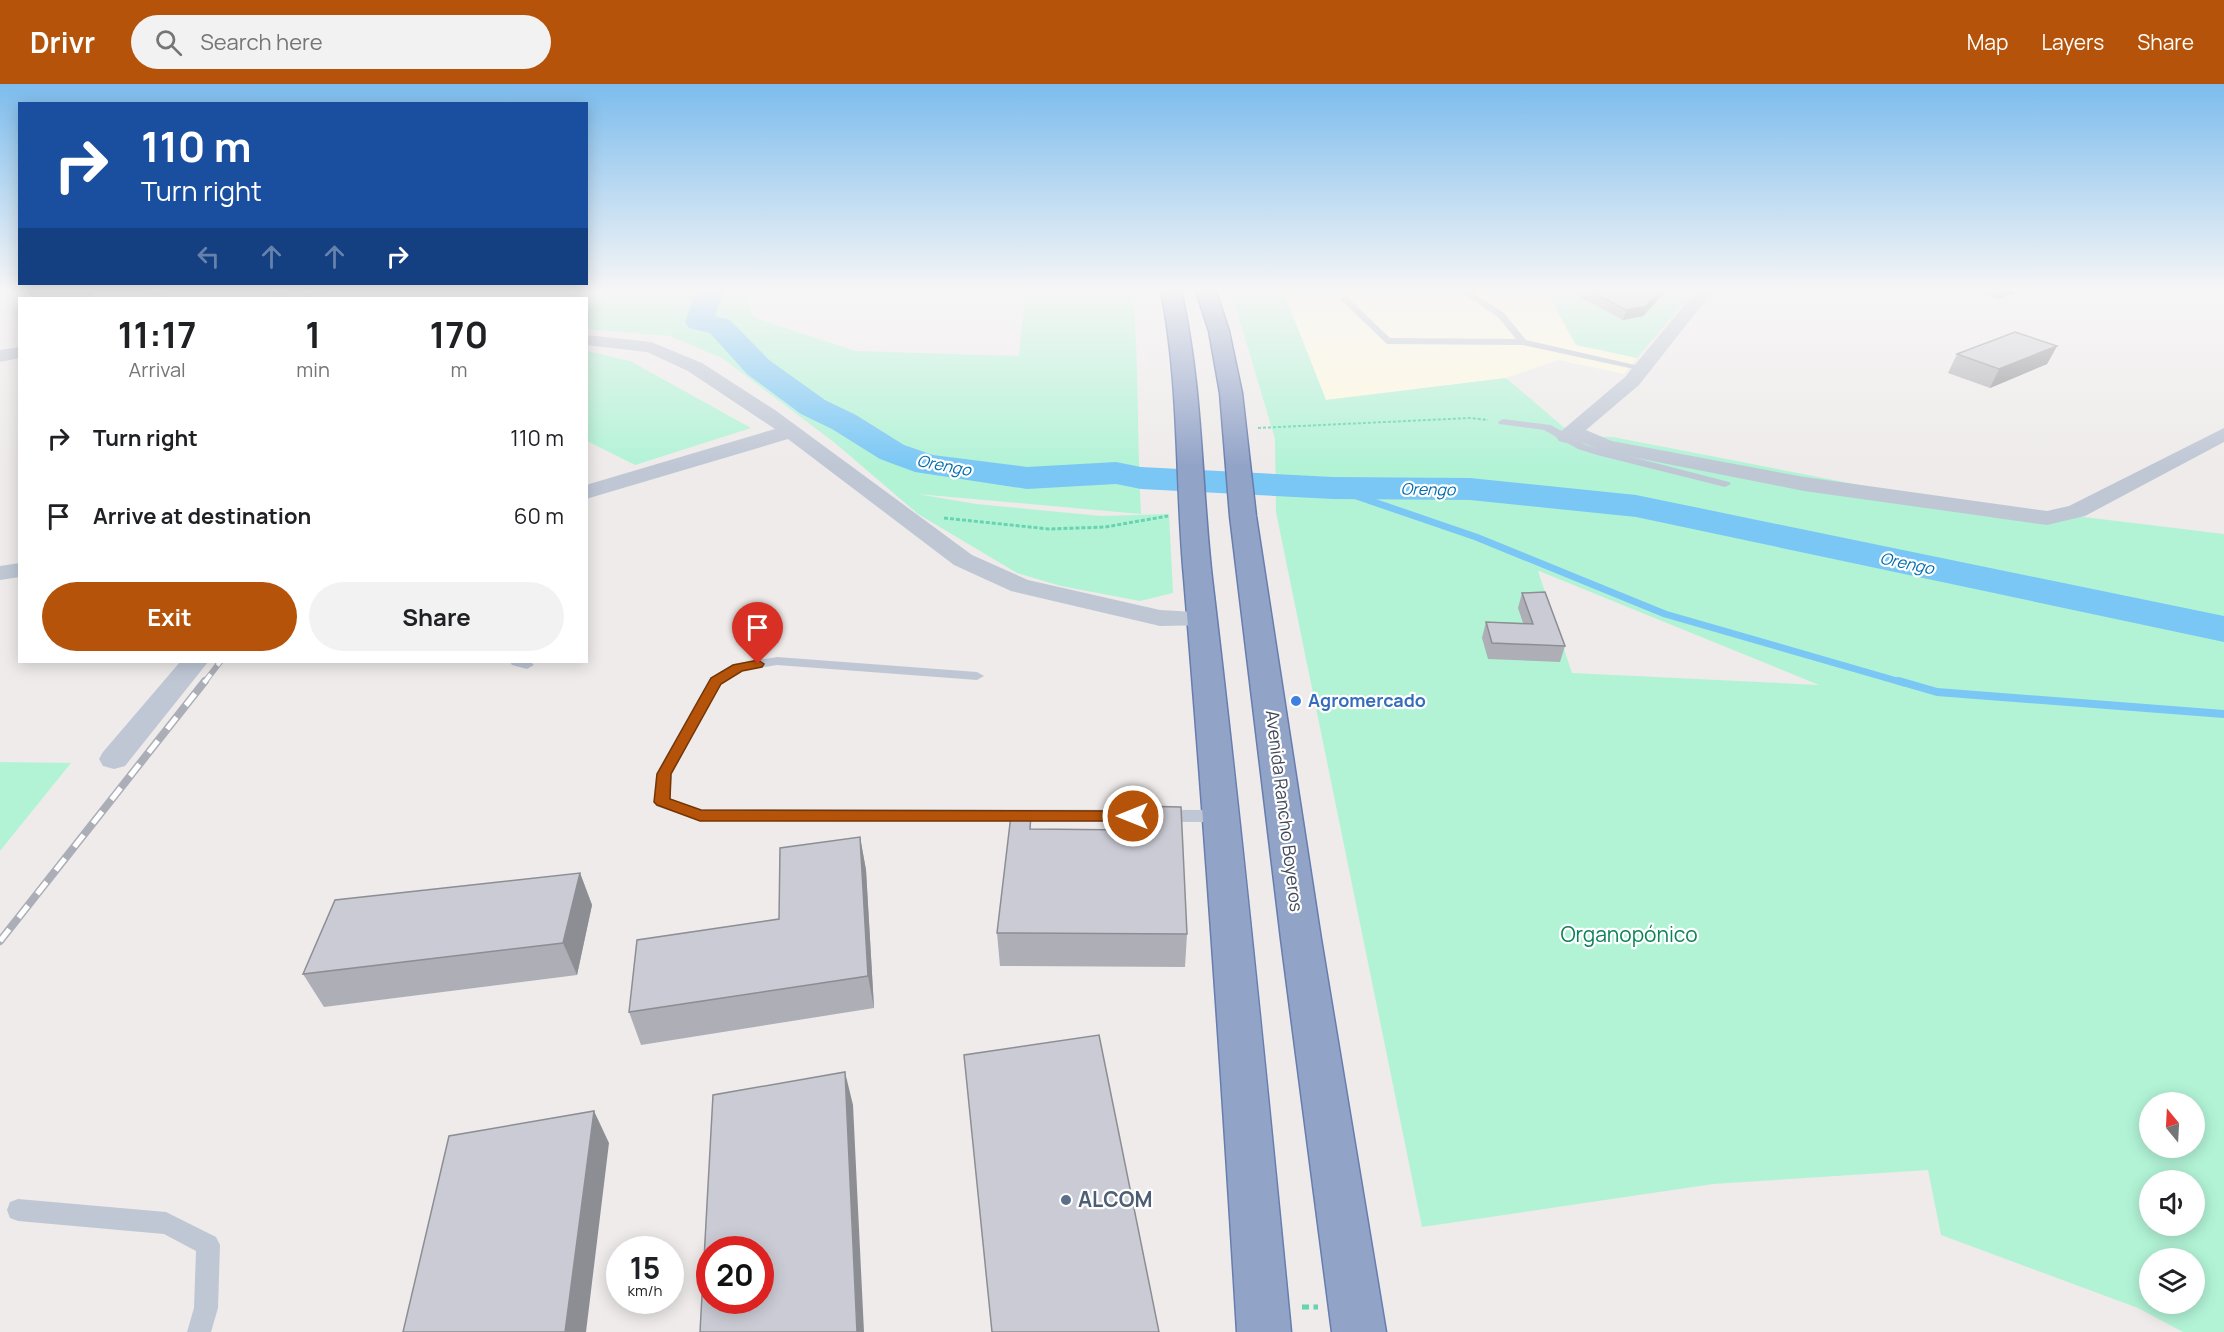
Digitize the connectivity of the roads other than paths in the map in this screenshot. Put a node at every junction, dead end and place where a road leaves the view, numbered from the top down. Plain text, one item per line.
1 (656, 349) edge
2 (1181, 349) edge
3 (1222, 349) edge
4 (1556, 349) edge
5 (1658, 349) edge
6 (18, 352) edge
7 (0, 356) edge
8 (1643, 368) junction
9 (1503, 422) road end
10 (791, 431) junction
11 (1569, 434) junction
12 (2224, 434) edge
13 (1725, 484) dead end
14 (588, 491) edge
15 (18, 570) edge
16 (0, 573) edge
17 (1203, 619) junction
18 (193, 663) edge
19 (977, 676) dead end
20 (114, 759) dead end
21 (1221, 816) junction
22 (18, 1210) dead end
23 (1263, 1320) edge
24 (1358, 1320) edge
25 (199, 1332) edge

1 - 10 street
2 - 17 highway
3 - 24 highway, Avenida Rancho Boyeros
4 - 8 lane
5 - 8 street
6 - 7 street
8 - 11 street
9 - 11 lane
10 - 14 street
10 - 17 street
11 - 12 street
11 - 13 lane
15 - 16 street
17 - 21 highway
18 - 20 street
19 - 21 lane
21 - 23 highway
22 - 25 lane

